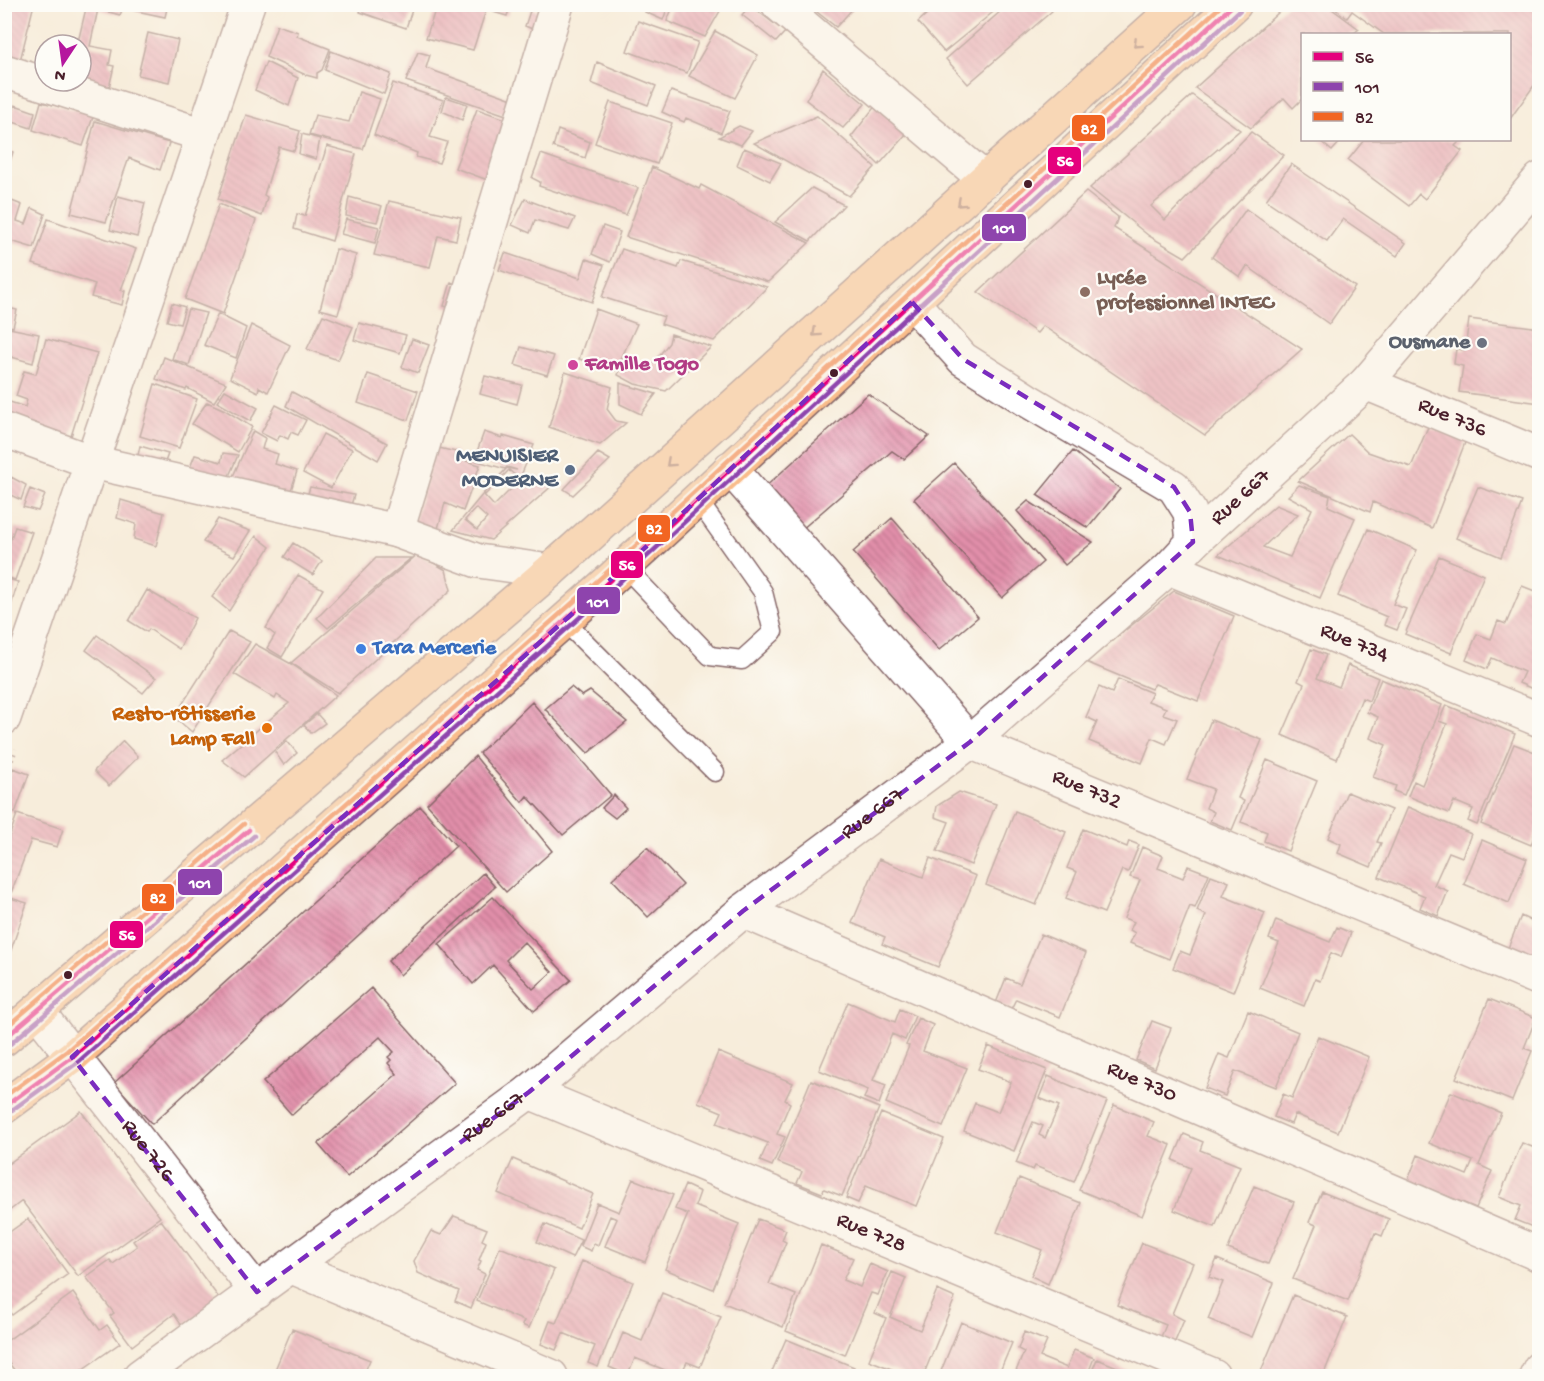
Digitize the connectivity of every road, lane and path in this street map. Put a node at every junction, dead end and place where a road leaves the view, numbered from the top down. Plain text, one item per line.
1 (248, 4) edge
2 (557, 4) edge
3 (778, 4) edge
4 (1180, 4) edge
5 (1235, 4) edge
6 (4, 71) edge
7 (203, 135) junction
8 (1539, 179) edge
9 (986, 180) junction
10 (912, 302) junction
11 (1365, 383) junction
12 (4, 430) edge
13 (1539, 455) edge
14 (92, 462) junction
15 (730, 468) junction
16 (697, 499) junction
17 (397, 531) junction
18 (1193, 542) junction
19 (624, 566) junction
20 (1169, 568) junction
21 (550, 571) junction
22 (564, 621) junction
23 (4, 718) edge
24 (1539, 720) edge
25 (970, 742) junction
26 (715, 772) dead end
27 (743, 911) junction
28 (1539, 979) edge
29 (38, 1012) junction
30 (6, 1034) edge
31 (72, 1057) junction
32 (529, 1092) junction
33 (4, 1107) edge
34 (1539, 1255) edge
35 (292, 1267) junction
36 (257, 1292) junction
37 (1539, 1368) edge
38 (140, 1377) edge
39 (551, 1377) edge
40 (1214, 1377) edge
41 (1536, 1377) edge

1 - 7 street
2 - 17 street
3 - 9 street
4 -> 9 main road
5 - 10 main road
6 - 7 street
7 - 14 street
8 - 11 street, Rue 667
9 -> 21 main road
10 - 15 main road
10 - 18 street
11 - 13 street, Rue 736
11 - 18 street, Rue 667
12 - 14 street
14 - 17 street
14 - 23 street
15 - 16 main road
15 - 25 street, Rue 732
16 - 19 main road
16 - 19 lane
17 - 21 street
18 - 20 street, Rue 667
19 - 22 main road
20 - 24 street, Rue 734
20 - 25 street, Rue 667
21 - 29 main road
22 - 26 lane
22 - 31 main road
25 - 27 street, Rue 667
25 - 28 street, Rue 732
27 - 32 street, Rue 667
27 - 34 street, Rue 730
29 - 30 main road
29 - 31 street, Rue 726
31 - 33 main road
31 - 36 street, Rue 726
32 - 35 street, Rue 667
32 - 40 street, Rue 728
35 - 36 street, Rue 667
35 - 39 street
36 - 38 street, Rue 667
37 - 41 street

